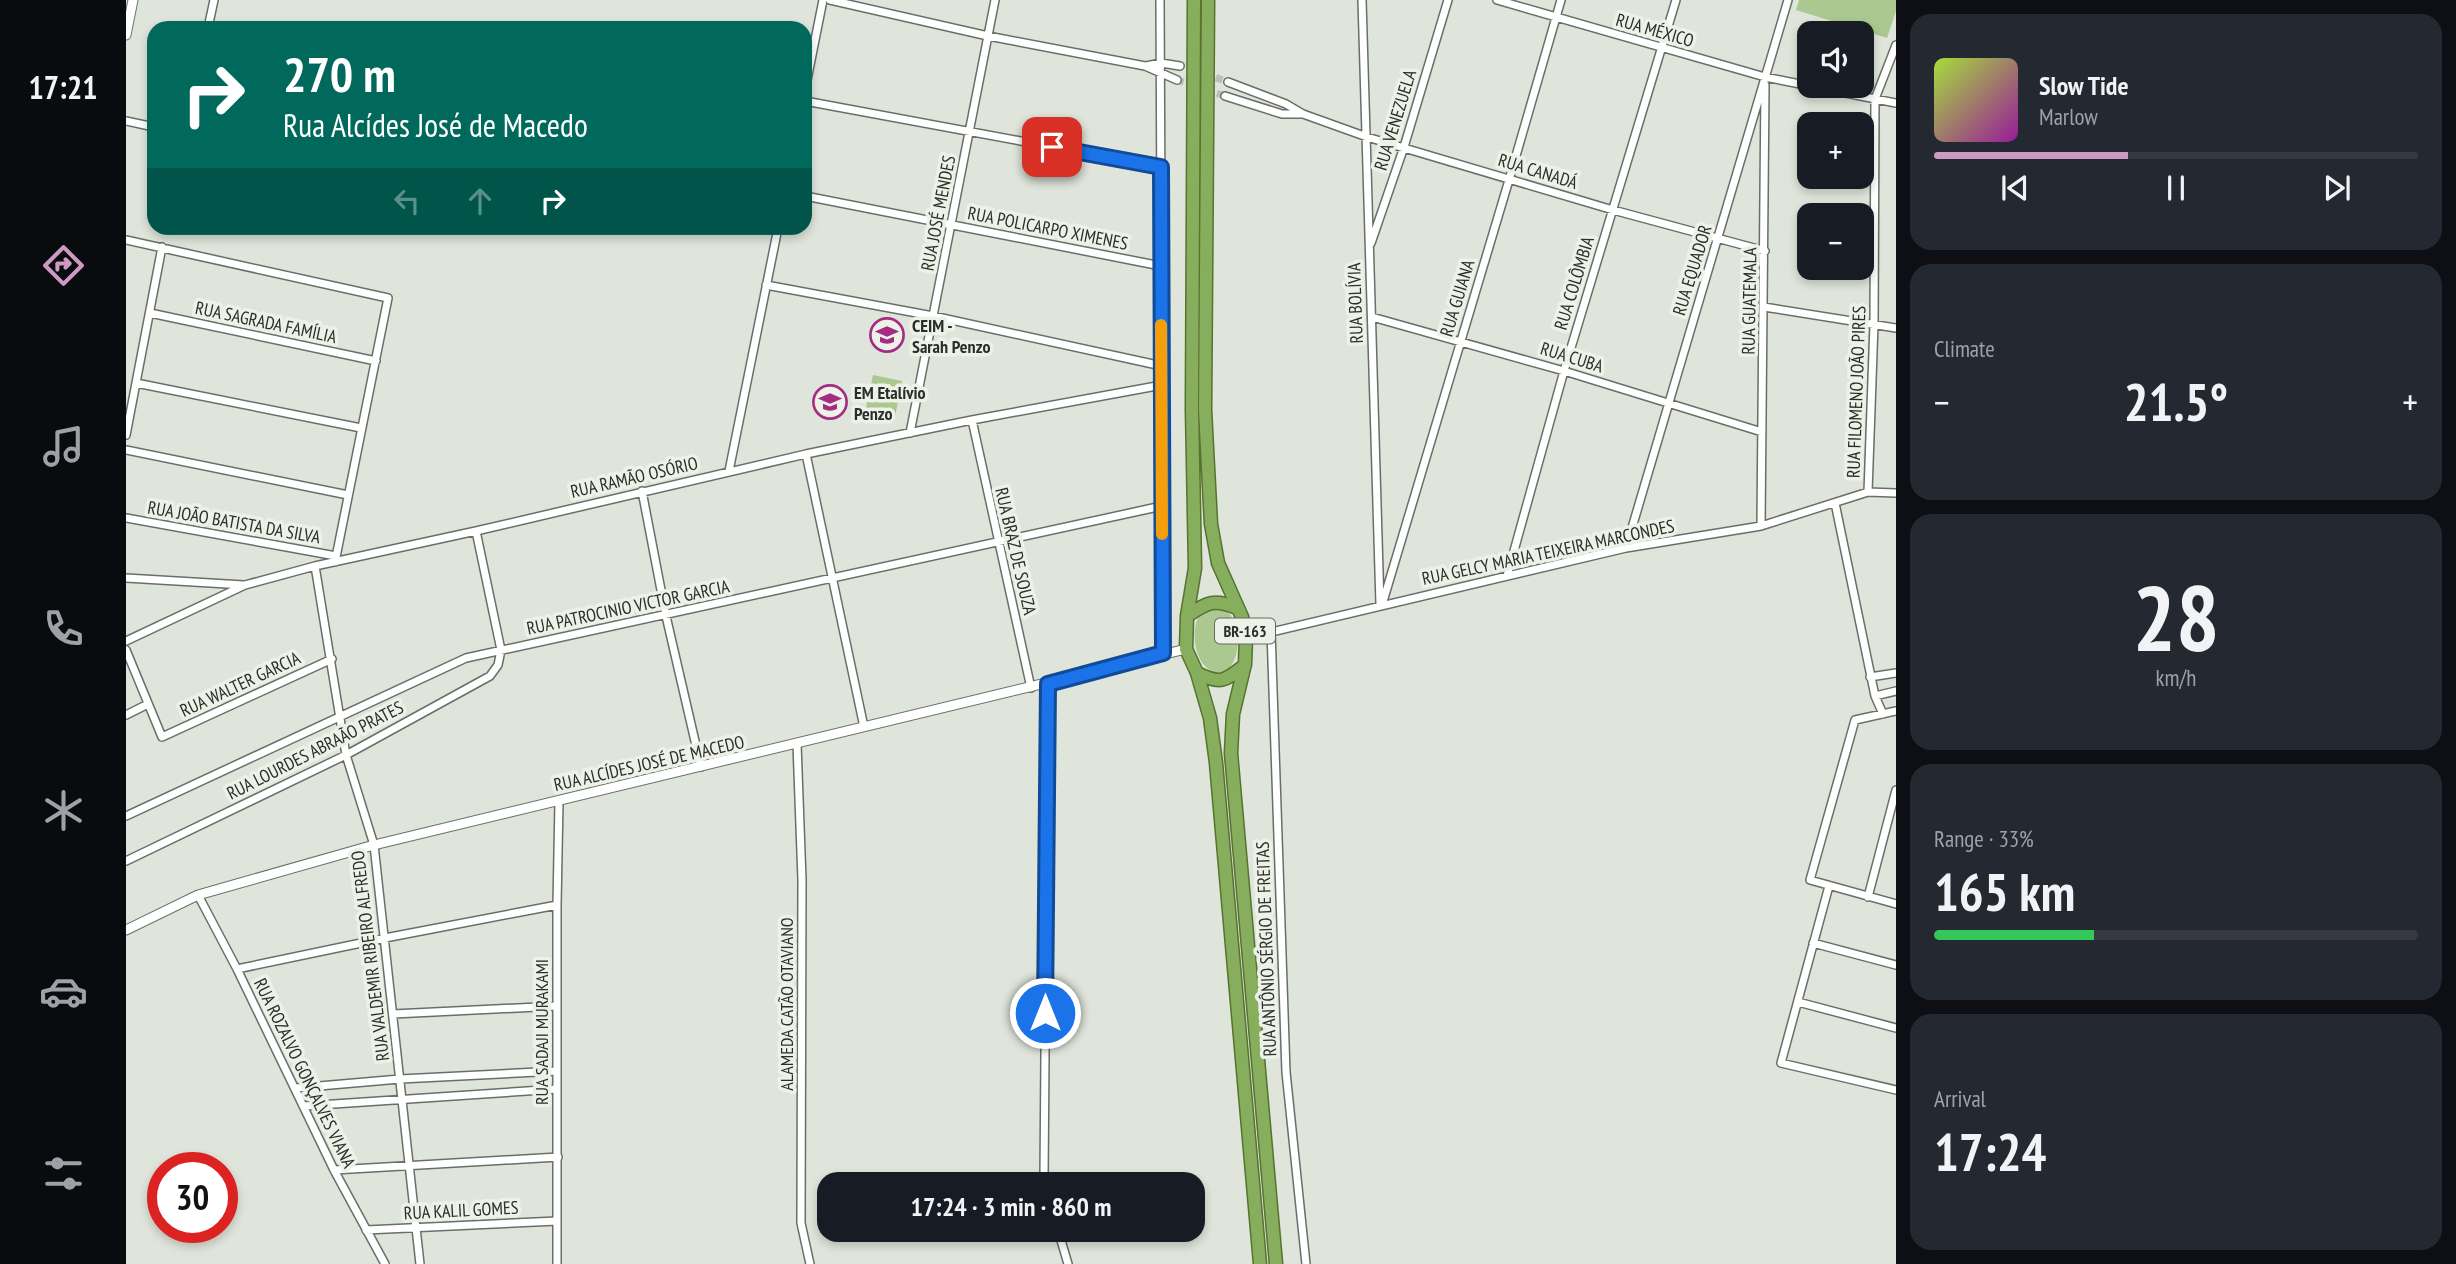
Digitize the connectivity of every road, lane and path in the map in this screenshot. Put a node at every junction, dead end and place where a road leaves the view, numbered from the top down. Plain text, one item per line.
1 (214, 0) edge
2 (823, 0) edge
3 (830, 0) edge
4 (995, 0) edge
5 (1160, 0) edge
6 (1194, 0) edge
7 (1208, 0) edge
8 (1362, 0) edge
9 (1448, 0) edge
10 (1497, 0) edge
11 (1561, 0) edge
12 (1676, 0) edge
13 (1788, 0) edge
14 (130, 4) edge
15 (1555, 18) junction
16 (210, 21) edge
17 (126, 36) edge
18 (988, 36) junction
19 (1896, 46) edge
20 (1660, 48) junction
21 (812, 55) edge
22 (1161, 63) junction
23 (1145, 66) junction
24 (1180, 66) dead end
25 (1161, 74) junction
26 (1765, 77) junction
27 (1177, 80) tunnel mouth
28 (1228, 82) tunnel mouth
29 (1225, 96) tunnel mouth
30 (1874, 99) junction
31 (812, 102) edge
32 (1896, 103) edge
33 (1303, 114) junction
34 (126, 121) edge
35 (147, 126) edge
36 (970, 132) junction
37 (1367, 137) junction
38 (1404, 147) junction
39 (1161, 167) junction
40 (1509, 180) junction
41 (812, 197) edge
42 (1613, 210) junction
43 (951, 226) junction
44 (777, 235) edge
45 (1718, 237) junction
46 (126, 240) edge
47 (162, 247) junction
48 (1369, 249) junction
49 (1765, 251) junction
50 (1161, 266) junction
51 (766, 285) junction
52 (1765, 307) junction
53 (150, 313) junction
54 (933, 316) junction
55 (1372, 317) junction
56 (1874, 324) junction
57 (1896, 328) edge
58 (1461, 341) junction
59 (376, 361) junction
60 (1161, 366) junction
61 (1564, 370) junction
62 (136, 383) junction
63 (1162, 385) junction
64 (1668, 403) junction
65 (972, 420) junction
66 (361, 428) junction
67 (1762, 432) junction
68 (911, 433) junction
69 (126, 435) edge
70 (126, 450) edge
71 (806, 454) junction
72 (729, 471) junction
73 (642, 491) junction
74 (1868, 492) junction
75 (1896, 493) edge
76 (348, 495) junction
77 (1835, 503) junction
78 (1162, 506) junction
79 (126, 518) edge
80 (1761, 526) junction
81 (476, 531) junction
82 (997, 541) junction
83 (1626, 548) junction
84 (336, 559) junction
85 (315, 566) junction
86 (1507, 576) junction
87 (126, 578) edge
88 (832, 579) junction
89 (245, 585) junction
90 (1381, 605) junction
91 (1237, 608) junction
92 (666, 616) junction
93 (1187, 616) junction
94 (1271, 631) junction
95 (1246, 638) junction
96 (126, 640) edge
97 (1186, 649) junction
98 (126, 650) edge
99 (501, 650) junction
100 (1163, 653) junction
101 (332, 659) junction
102 (1245, 664) junction
103 (1197, 673) junction
104 (1896, 673) edge
105 (1870, 677) junction
106 (1048, 684) junction
107 (1031, 688) junction
108 (1896, 691) edge
109 (1875, 696) junction
110 (148, 704) junction
111 (1896, 711) edge
112 (1883, 714) junction
113 (126, 715) edge
114 (338, 718) junction
115 (864, 727) junction
116 (797, 744) junction
117 (346, 755) junction
118 (701, 767) junction
119 (1896, 790) edge
120 (559, 801) junction
121 (126, 816) edge
122 (374, 845) junction
123 (126, 861) edge
124 (1829, 886) junction
125 (198, 895) junction
126 (1868, 897) junction
127 (1896, 904) edge
128 (557, 905) junction
129 (126, 930) edge
130 (385, 938) junction
131 (1813, 943) junction
132 (1896, 965) edge
133 (237, 969) junction
134 (1798, 1002) junction
135 (557, 1006) junction
136 (393, 1014) junction
137 (1896, 1028) edge
138 (557, 1071) junction
139 (400, 1079) junction
140 (296, 1088) junction
141 (557, 1089) junction
142 (1896, 1090) edge
143 (402, 1100) junction
144 (304, 1106) junction
145 (558, 1157) junction
146 (409, 1167) junction
147 (334, 1170) junction
148 (1044, 1172) edge
149 (557, 1221) junction
150 (416, 1228) junction
151 (366, 1230) junction
152 (1062, 1242) edge
153 (385, 1264) edge
154 (420, 1264) edge
155 (557, 1264) edge
156 (810, 1264) edge
157 (1068, 1264) edge
158 (1260, 1264) edge
159 (1276, 1264) edge
160 (1306, 1264) edge

1 - 16 street
2 - 21 street
3 - 18 street
4 - 18 street, RUA JOSÉ MENDES
5 - 22 street
6 - 93 highway
7 - 91 highway, BR-163
8 - 37 street, RUA BOLÍVIA
9 - 38 street, RUA VENEZUELA
10 - 15 street, RUA MÉXICO
11 - 15 street, RUA GUIANA
12 - 20 street, RUA COLÔMBIA
13 - 26 street, RUA EQUADOR
14 - 17 street
15 - 20 street, RUA MÉXICO
15 - 40 street, RUA GUIANA
18 - 23 street
18 - 36 street, RUA JOSÉ MENDES
19 - 30 street, RUA FILOMENO JOÃO PIRES
20 - 26 street, RUA MÉXICO
20 - 42 street, RUA COLÔMBIA
22 - 23 street
22 - 24 street
22 - 25 street
23 - 25 street
25 - 27 street
25 - 39 street
26 - 30 street, RUA MÉXICO
26 - 45 street, RUA EQUADOR
26 - 49 street, RUA GUATEMALA
28 - 33 street
29 - 33 street
30 - 32 street, RUA MÉXICO
30 - 56 street, RUA FILOMENO JOÃO PIRES
31 - 36 street
33 - 37 street, RUA CANADÁ
34 - 35 street
36 - 39 street
36 - 43 street, RUA JOSÉ MENDES
37 - 38 street, RUA CANADÁ
37 - 48 street, RUA BOLÍVIA
38 - 40 street, RUA CANADÁ
38 - 48 street, RUA VENEZUELA
39 - 50 street
40 - 42 street, RUA CANADÁ
40 - 58 street, RUA GUIANA
41 - 43 street, RUA POLICARPO XIMENES
42 - 45 street, RUA CANADÁ
42 - 61 street, RUA COLÔMBIA
43 - 50 street, RUA POLICARPO XIMENES
43 - 54 street, RUA JOSÉ MENDES
44 - 51 street
45 - 49 street, RUA CANADÁ
45 - 64 street, RUA EQUADOR
46 - 47 street
47 - 53 street
47 - 59 street
48 - 55 street, RUA BOLÍVIA
49 - 52 street, RUA GUATEMALA
50 - 60 street
51 - 54 street
51 - 72 street
52 - 56 street
52 - 67 street, RUA GUATEMALA
53 - 59 street, RUA SAGRADA FAMÍLIA
53 - 62 street
54 - 60 street
54 - 68 street, RUA JOSÉ MENDES
55 - 58 street, RUA CUBA
55 - 90 street, RUA BOLÍVIA
56 - 57 street
56 - 74 street, RUA FILOMENO JOÃO PIRES
58 - 61 street, RUA CUBA
58 - 90 street, RUA GUIANA
59 - 66 street
60 - 63 street
61 - 64 street, RUA CUBA
61 - 86 street, RUA COLÔMBIA
62 - 66 street
62 - 69 street
63 - 65 street, RUA RAMÃO OSÓRIO
63 - 78 street
64 - 67 street, RUA CUBA
64 - 83 street, RUA EQUADOR
65 - 68 street, RUA RAMÃO OSÓRIO
65 - 82 street, RUA BRAZ DE SOUZA
66 - 76 street
67 - 80 street, RUA GUATEMALA
68 - 71 street, RUA RAMÃO OSÓRIO
70 - 76 street
71 - 72 street, RUA RAMÃO OSÓRIO
71 - 88 street
72 - 73 street, RUA RAMÃO OSÓRIO
73 - 81 street, RUA RAMÃO OSÓRIO
73 - 92 street
74 - 75 street, RUA GELCY MARIA TEIXEIRA MARCONDES
74 - 77 street, RUA GELCY MARIA TEIXEIRA MARCONDES
76 - 84 street
77 - 80 street, RUA GELCY MARIA TEIXEIRA MARCONDES
77 - 105 street
78 - 82 street, RUA PATROCINIO VICTOR GARCIA
78 - 100 street
79 - 84 street, RUA JOÃO BATISTA DA SILVA
80 - 83 street, RUA GELCY MARIA TEIXEIRA MARCONDES
81 - 84 street, RUA RAMÃO OSÓRIO
81 - 99 street
82 - 88 street, RUA PATROCINIO VICTOR GARCIA
82 - 107 street, RUA BRAZ DE SOUZA
83 - 86 street, RUA GELCY MARIA TEIXEIRA MARCONDES
84 - 85 street, RUA RAMÃO OSÓRIO
85 - 89 street, RUA RAMÃO OSÓRIO
85 - 101 street, RUA VALDEMIR RIBEIRO ALFREDO
86 - 90 street, RUA GELCY MARIA TEIXEIRA MARCONDES
87 - 89 street
88 - 92 street, RUA PATROCINIO VICTOR GARCIA
88 - 115 street
89 - 96 street, RUA RAMÃO OSÓRIO
90 - 94 street, RUA GELCY MARIA TEIXEIRA MARCONDES
91 - 93 highway
91 - 95 highway, BR-163
92 - 99 street, RUA PATROCINIO VICTOR GARCIA
92 - 118 street
93 - 97 highway
94 - 95 street, RUA GELCY MARIA TEIXEIRA MARCONDES
94 - 160 street, RUA ANTÔNIO SÉRGIO DE FREITAS
95 - 102 highway, BR-163
97 - 100 street, RUA ALCÍDES JOSÉ DE MACEDO
97 - 103 highway
98 - 110 street
99 - 114 street, RUA PATROCINIO VICTOR GARCIA
99 - 117 street, RUA LOURDES ABRAÃO PRATES
100 - 106 street, RUA ALCÍDES JOSÉ DE MACEDO
101 - 110 street, RUA WALTER GARCIA
101 - 114 street, RUA VALDEMIR RIBEIRO ALFREDO
102 - 103 highway
102 - 159 highway, BR-163
103 - 158 highway
104 - 105 street
105 - 109 street
106 - 107 street, RUA ALCÍDES JOSÉ DE MACEDO
106 - 148 street
107 - 115 street, RUA ALCÍDES JOSÉ DE MACEDO
108 - 109 street
109 - 112 street
110 - 113 street
111 - 112 street
112 - 124 street
114 - 117 street, RUA VALDEMIR RIBEIRO ALFREDO
114 - 121 street, RUA PATROCINIO VICTOR GARCIA
115 - 116 street, RUA ALCÍDES JOSÉ DE MACEDO
116 - 118 street, RUA ALCÍDES JOSÉ DE MACEDO
116 - 156 street, ALAMEDA CATÃO OTAVIANO
117 - 122 street, RUA VALDEMIR RIBEIRO ALFREDO
117 - 123 street, RUA LOURDES ABRAÃO PRATES
118 - 120 street, RUA ALCÍDES JOSÉ DE MACEDO
119 - 126 street
120 - 122 street, RUA ALCÍDES JOSÉ DE MACEDO
120 - 128 street, RUA SADAJI MURAKAMI
122 - 125 street, RUA ALCÍDES JOSÉ DE MACEDO
122 - 130 street, RUA VALDEMIR RIBEIRO ALFREDO
124 - 126 street
124 - 131 street
125 - 129 street, RUA ALCÍDES JOSÉ DE MACEDO
125 - 133 street, RUA ROZALVO GONÇALVES VIANA
126 - 127 street
128 - 130 street
128 - 135 street, RUA SADAJI MURAKAMI
130 - 133 street
130 - 136 street, RUA VALDEMIR RIBEIRO ALFREDO
131 - 132 street
131 - 134 street
133 - 140 street, RUA ROZALVO GONÇALVES VIANA
134 - 137 street
134 - 142 street
135 - 136 street
135 - 138 street, RUA SADAJI MURAKAMI
136 - 139 street, RUA VALDEMIR RIBEIRO ALFREDO
138 - 139 street
138 - 141 street, RUA SADAJI MURAKAMI
139 - 140 street
139 - 143 street, RUA VALDEMIR RIBEIRO ALFREDO
140 - 144 street, RUA ROZALVO GONÇALVES VIANA
141 - 143 street
141 - 145 street, RUA SADAJI MURAKAMI
143 - 144 street
143 - 146 street, RUA VALDEMIR RIBEIRO ALFREDO
144 - 147 street, RUA ROZALVO GONÇALVES VIANA
145 - 146 street
145 - 149 street, RUA SADAJI MURAKAMI
146 - 147 street
146 - 150 street, RUA VALDEMIR RIBEIRO ALFREDO
147 - 151 street, RUA ROZALVO GONÇALVES VIANA
149 - 150 street, RUA KALIL GOMES
149 - 155 street, RUA SADAJI MURAKAMI
150 - 151 street, RUA KALIL GOMES
150 - 154 street, RUA VALDEMIR RIBEIRO ALFREDO
151 - 153 street, RUA ROZALVO GONÇALVES VIANA
152 - 157 street

